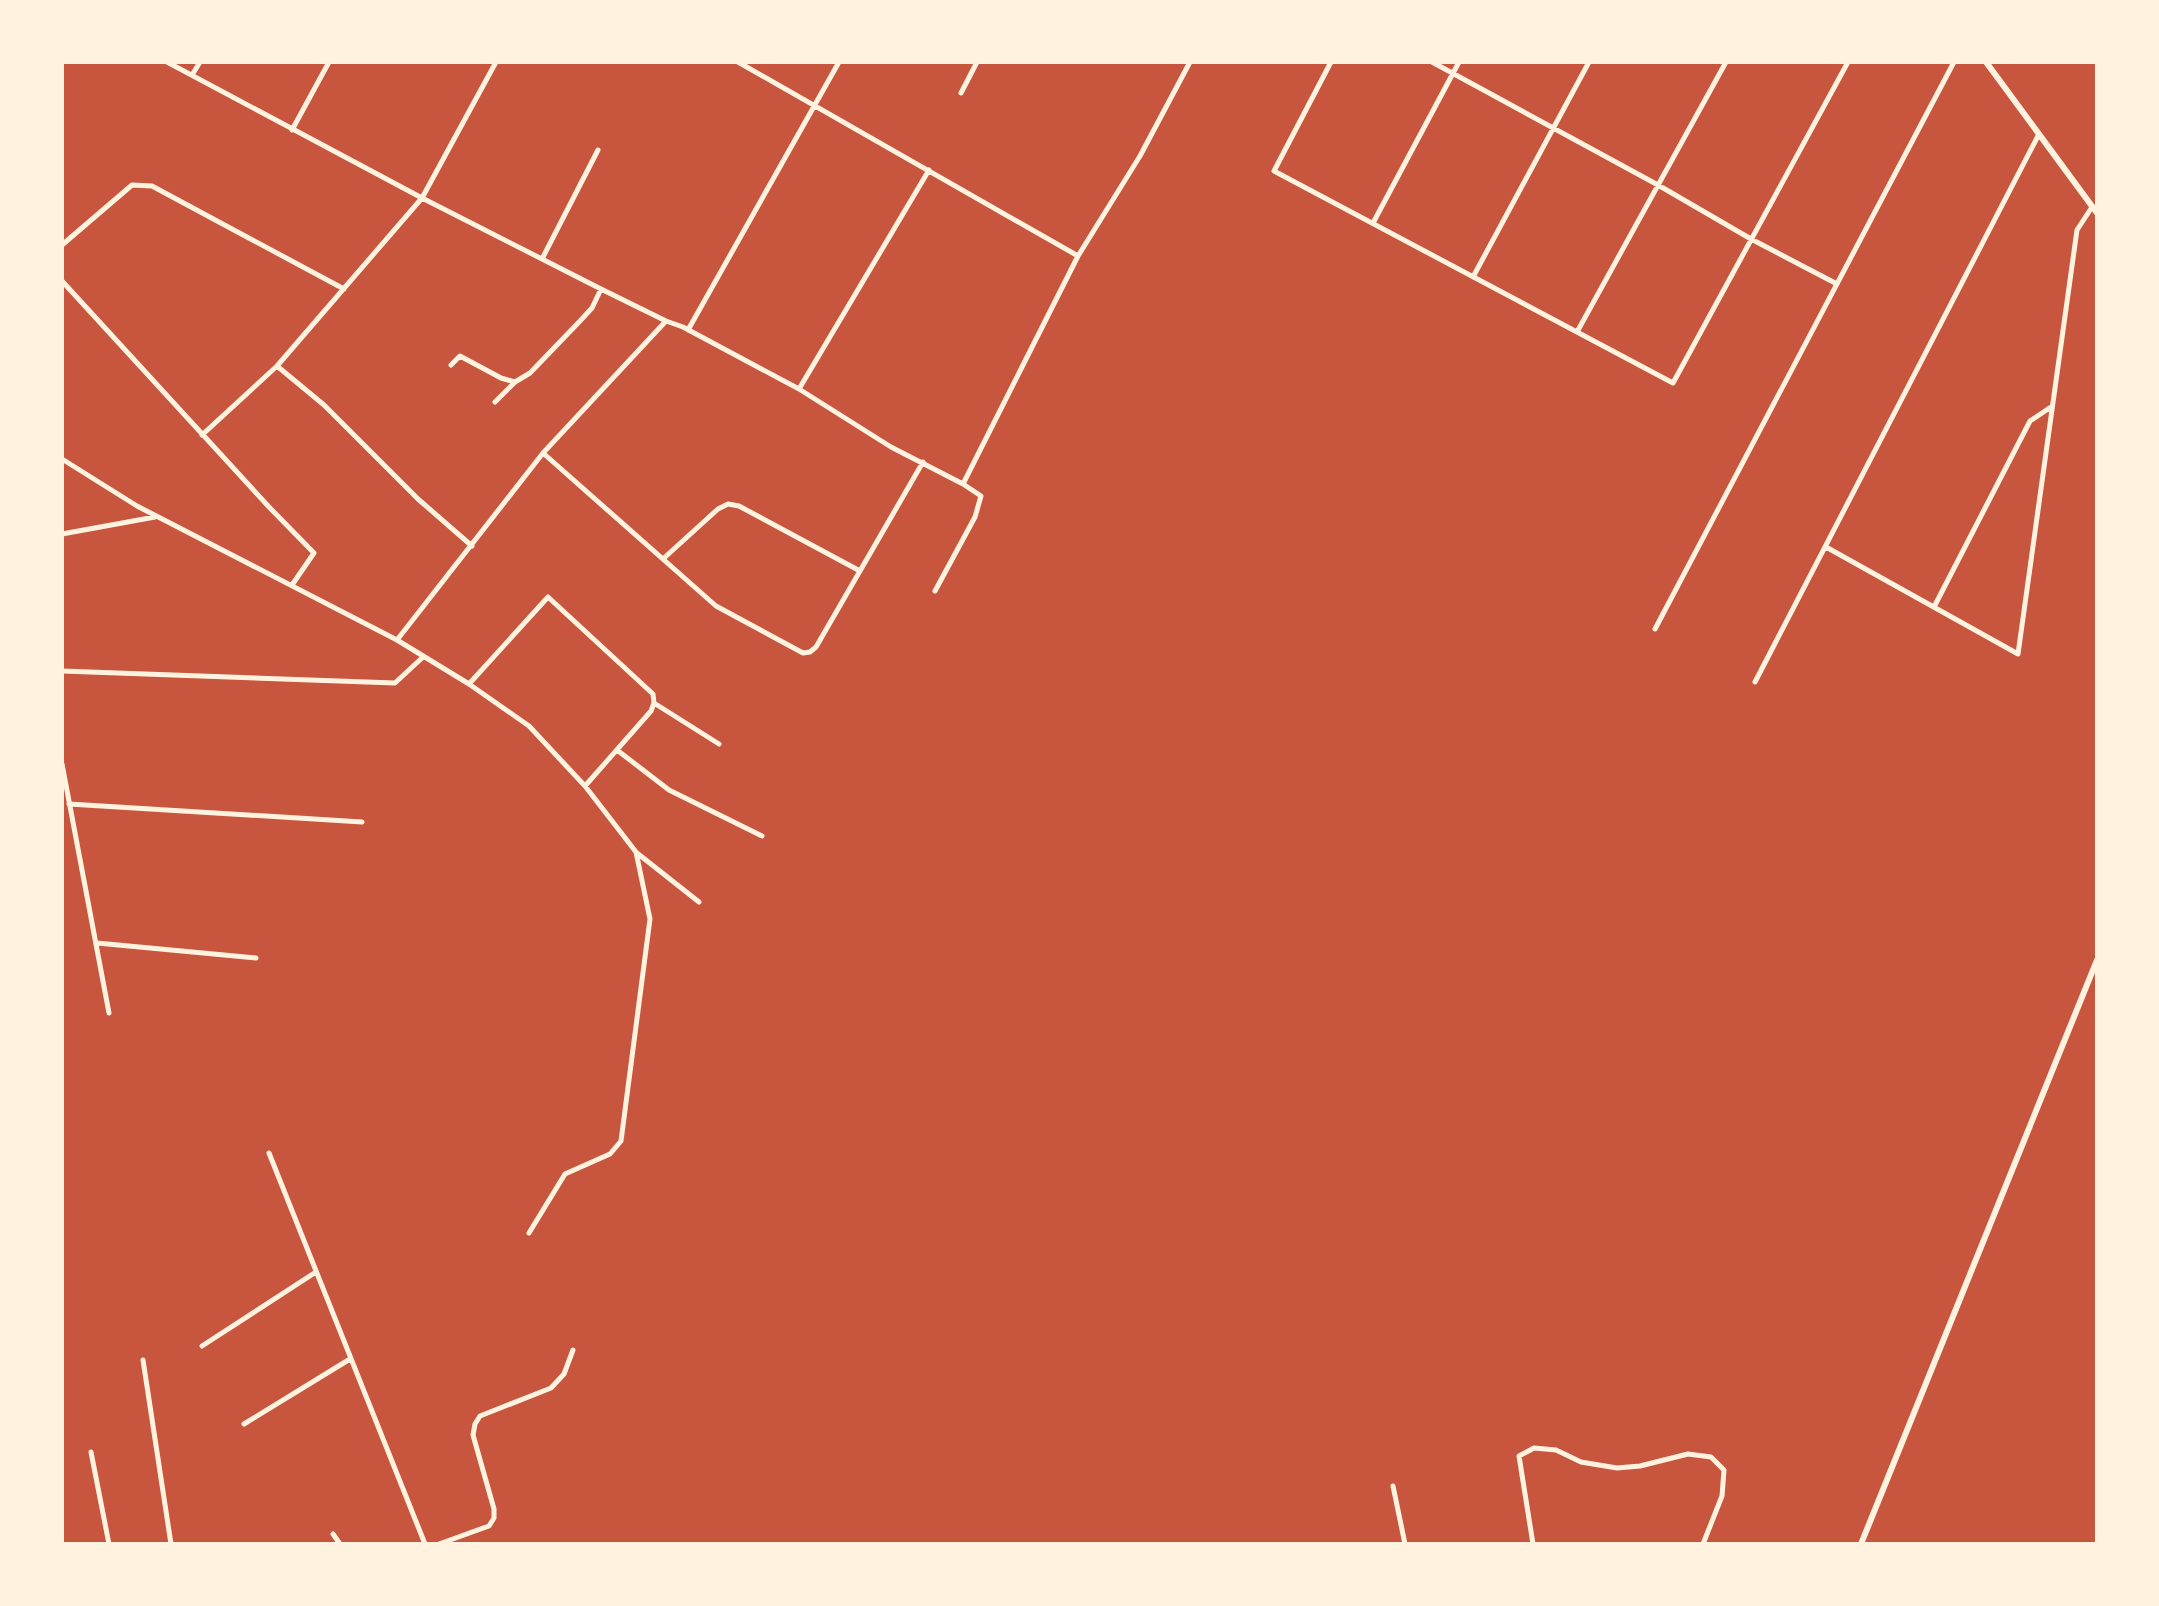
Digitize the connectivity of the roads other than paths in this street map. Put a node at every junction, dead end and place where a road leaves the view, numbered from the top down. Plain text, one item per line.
1 (167, 62) edge
2 (200, 62) edge
3 (329, 62) edge
4 (496, 62) edge
5 (738, 62) edge
6 (839, 62) edge
7 (977, 62) edge
8 (1190, 62) edge
9 (1331, 62) edge
10 (1432, 62) edge
11 (1459, 62) edge
12 (1589, 62) edge
13 (1726, 62) edge
14 (1848, 62) edge
15 (1954, 62) edge
16 (1986, 62) edge
17 (1454, 73) junction
18 (192, 75) junction
19 (961, 93) dead end
20 (815, 105) junction
21 (1553, 129) junction
22 (292, 130) junction
23 (2039, 134) junction
24 (598, 150) dead end
25 (929, 170) junction
26 (1658, 185) junction
27 (422, 198) junction
28 (2095, 210) edge
29 (1373, 223) junction
30 (1751, 239) junction
31 (62, 245) edge
32 (1078, 256) junction
33 (542, 259) junction
34 (1473, 277) junction
35 (62, 281) edge
36 (1837, 284) junction
37 (344, 289) junction
38 (601, 289) junction
39 (666, 321) junction
40 (688, 330) junction
41 (1577, 332) junction
42 (451, 365) dead end
43 (277, 366) junction
44 (515, 382) junction
45 (799, 389) junction
46 (495, 402) dead end
47 (2052, 406) junction
48 (202, 435) junction
49 (543, 453) junction
50 (62, 459) edge
51 (923, 462) junction
52 (963, 484) junction
53 (156, 516) junction
54 (62, 534) edge
55 (472, 546) junction
56 (1826, 547) junction
57 (664, 558) junction
58 (860, 571) junction
59 (292, 585) junction
60 (935, 591) dead end
61 (1934, 607) junction
62 (1655, 629) dead end
63 (397, 640) junction
64 (423, 657) junction
65 (62, 671) edge
66 (1755, 682) dead end
67 (469, 684) junction
68 (654, 703) junction
69 (719, 744) dead end
70 (617, 750) junction
71 (62, 764) edge
72 (585, 786) junction
73 (69, 804) junction
74 (362, 822) dead end
75 (762, 836) dead end
76 (636, 852) junction
77 (699, 902) dead end
78 (97, 943) junction
79 (256, 958) dead end
80 (2097, 960) edge
81 (109, 1013) dead end
82 (269, 1153) dead end
83 (529, 1233) dead end
84 (316, 1272) junction
85 (202, 1346) dead end
86 (573, 1350) dead end
87 (350, 1359) junction
88 (143, 1360) dead end
89 (244, 1424) dead end
90 (91, 1452) dead end
91 (1393, 1486) dead end
92 (333, 1534) dead end
93 (109, 1544) edge
94 (171, 1544) edge
95 (340, 1544) edge
96 (425, 1544) edge
97 (439, 1544) edge
98 (1405, 1544) edge
99 (1533, 1544) edge
100 (1703, 1544) edge
101 (1861, 1544) edge

1 - 18 street
2 - 18 street
3 - 22 street
4 - 27 street
5 - 20 street
6 - 20 street
7 - 19 street
8 - 32 street
9 - 29 street
10 - 17 street
11 - 17 street
12 - 21 street
13 - 26 street
14 - 30 street
15 - 36 street
16 - 23 main road
17 - 21 street
17 - 29 street
18 - 22 street
20 - 25 street
20 - 40 street
21 - 26 street
21 - 34 street
22 - 27 street
23 - 28 main road
23 - 56 street
24 - 33 street
25 - 32 street
25 - 45 street
26 - 30 street
26 - 41 street
27 - 33 street
27 - 37 street
28 - 47 street
29 - 34 street
30 - 36 street
30 - 41 street
31 - 37 street
32 - 52 street
33 - 38 street
34 - 41 street
35 - 48 street
36 - 62 street
37 - 43 street
38 - 39 street
38 - 44 street
39 - 40 street
39 - 49 street
40 - 45 street
42 - 44 street
43 - 48 street
43 - 55 street
44 - 46 street
45 - 51 street
47 - 61 street
47 - 61 street
48 - 59 street
49 - 55 street
49 - 57 street
50 - 53 street
51 - 52 street
51 - 58 street
52 - 60 street
53 - 54 street
53 - 59 street
55 - 63 street
56 - 61 street
56 - 66 street
57 - 58 street
57 - 58 street
59 - 63 street
63 - 64 street
64 - 65 street
64 - 67 street
67 - 68 street
67 - 72 street
68 - 69 street
68 - 70 street
70 - 72 street
70 - 75 street
71 - 73 street
72 - 76 street
73 - 74 street
73 - 78 street
76 - 77 street
76 - 83 street
78 - 79 street
78 - 81 street
80 - 101 main road
82 - 84 street
84 - 85 street
84 - 87 street
86 - 97 street
87 - 89 street
87 - 96 street
88 - 94 street
90 - 93 street
91 - 98 street
92 - 95 street
99 - 100 street

